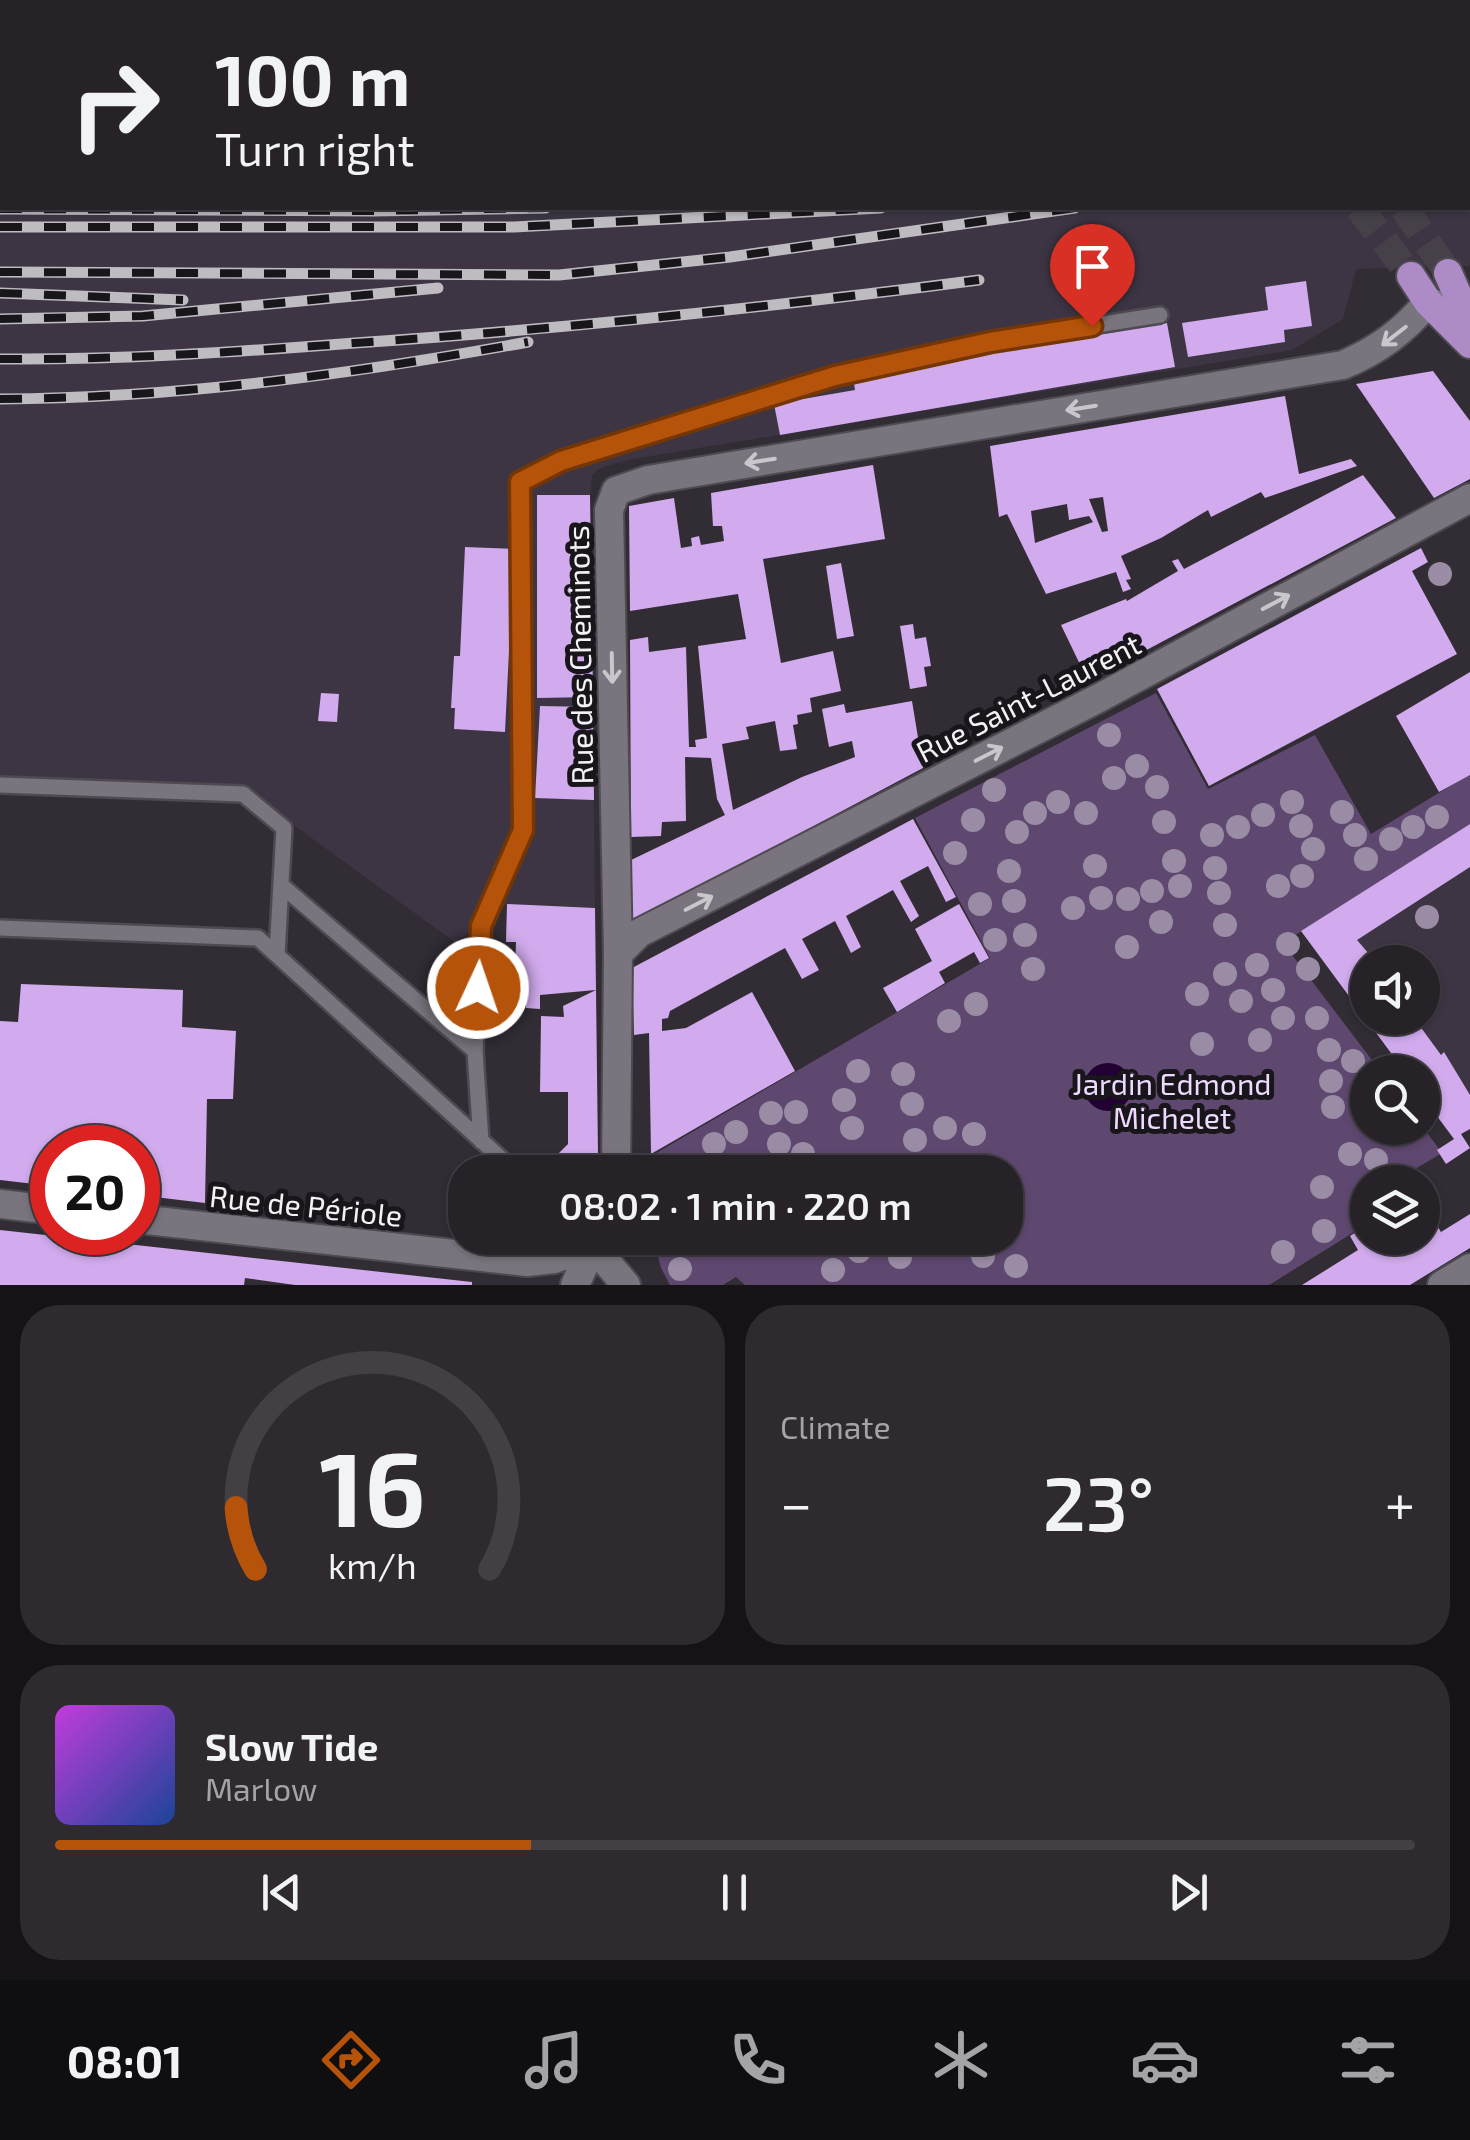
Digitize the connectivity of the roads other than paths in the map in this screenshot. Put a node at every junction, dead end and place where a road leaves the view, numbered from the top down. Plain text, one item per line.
1 (1448, 273) tunnel mouth
2 (1410, 276) tunnel mouth
3 (1428, 302) junction
4 (1160, 314) dead end
5 (1470, 324) edge
6 (1470, 344) edge
7 (1470, 498) edge
8 (0, 785) edge
9 (281, 884) junction
10 (0, 928) edge
11 (618, 954) junction
12 (277, 955) junction
13 (474, 1051) junction
14 (481, 1141) junction
15 (497, 1155) edge
16 (616, 1155) edge
17 (0, 1204) edge
18 (30, 1207) edge
19 (160, 1221) edge
20 (448, 1253) edge
21 (464, 1255) edge
22 (564, 1255) edge
23 (589, 1255) edge
24 (604, 1255) edge
25 (1470, 1268) edge
26 (575, 1285) edge
27 (626, 1285) edge
28 (1442, 1285) edge

1 - 5 main road
2 - 3 main road
3 - 5 street
3 - 6 main road
3 -> 11 street, Rue des Cheminots
4 - 13 lane
11 -> 7 street, Rue Saint-Laurent
8 - 9 lane
9 - 12 lane
9 - 13 lane
10 - 12 lane
11 - 16 street, Rue des Cheminots
12 - 14 lane
13 - 14 lane
14 - 15 lane
17 - 18 street
19 - 20 street, Rue de Périole
21 - 22 street, Rue de Périole
23 - 26 street
24 - 27 street
25 - 28 street

